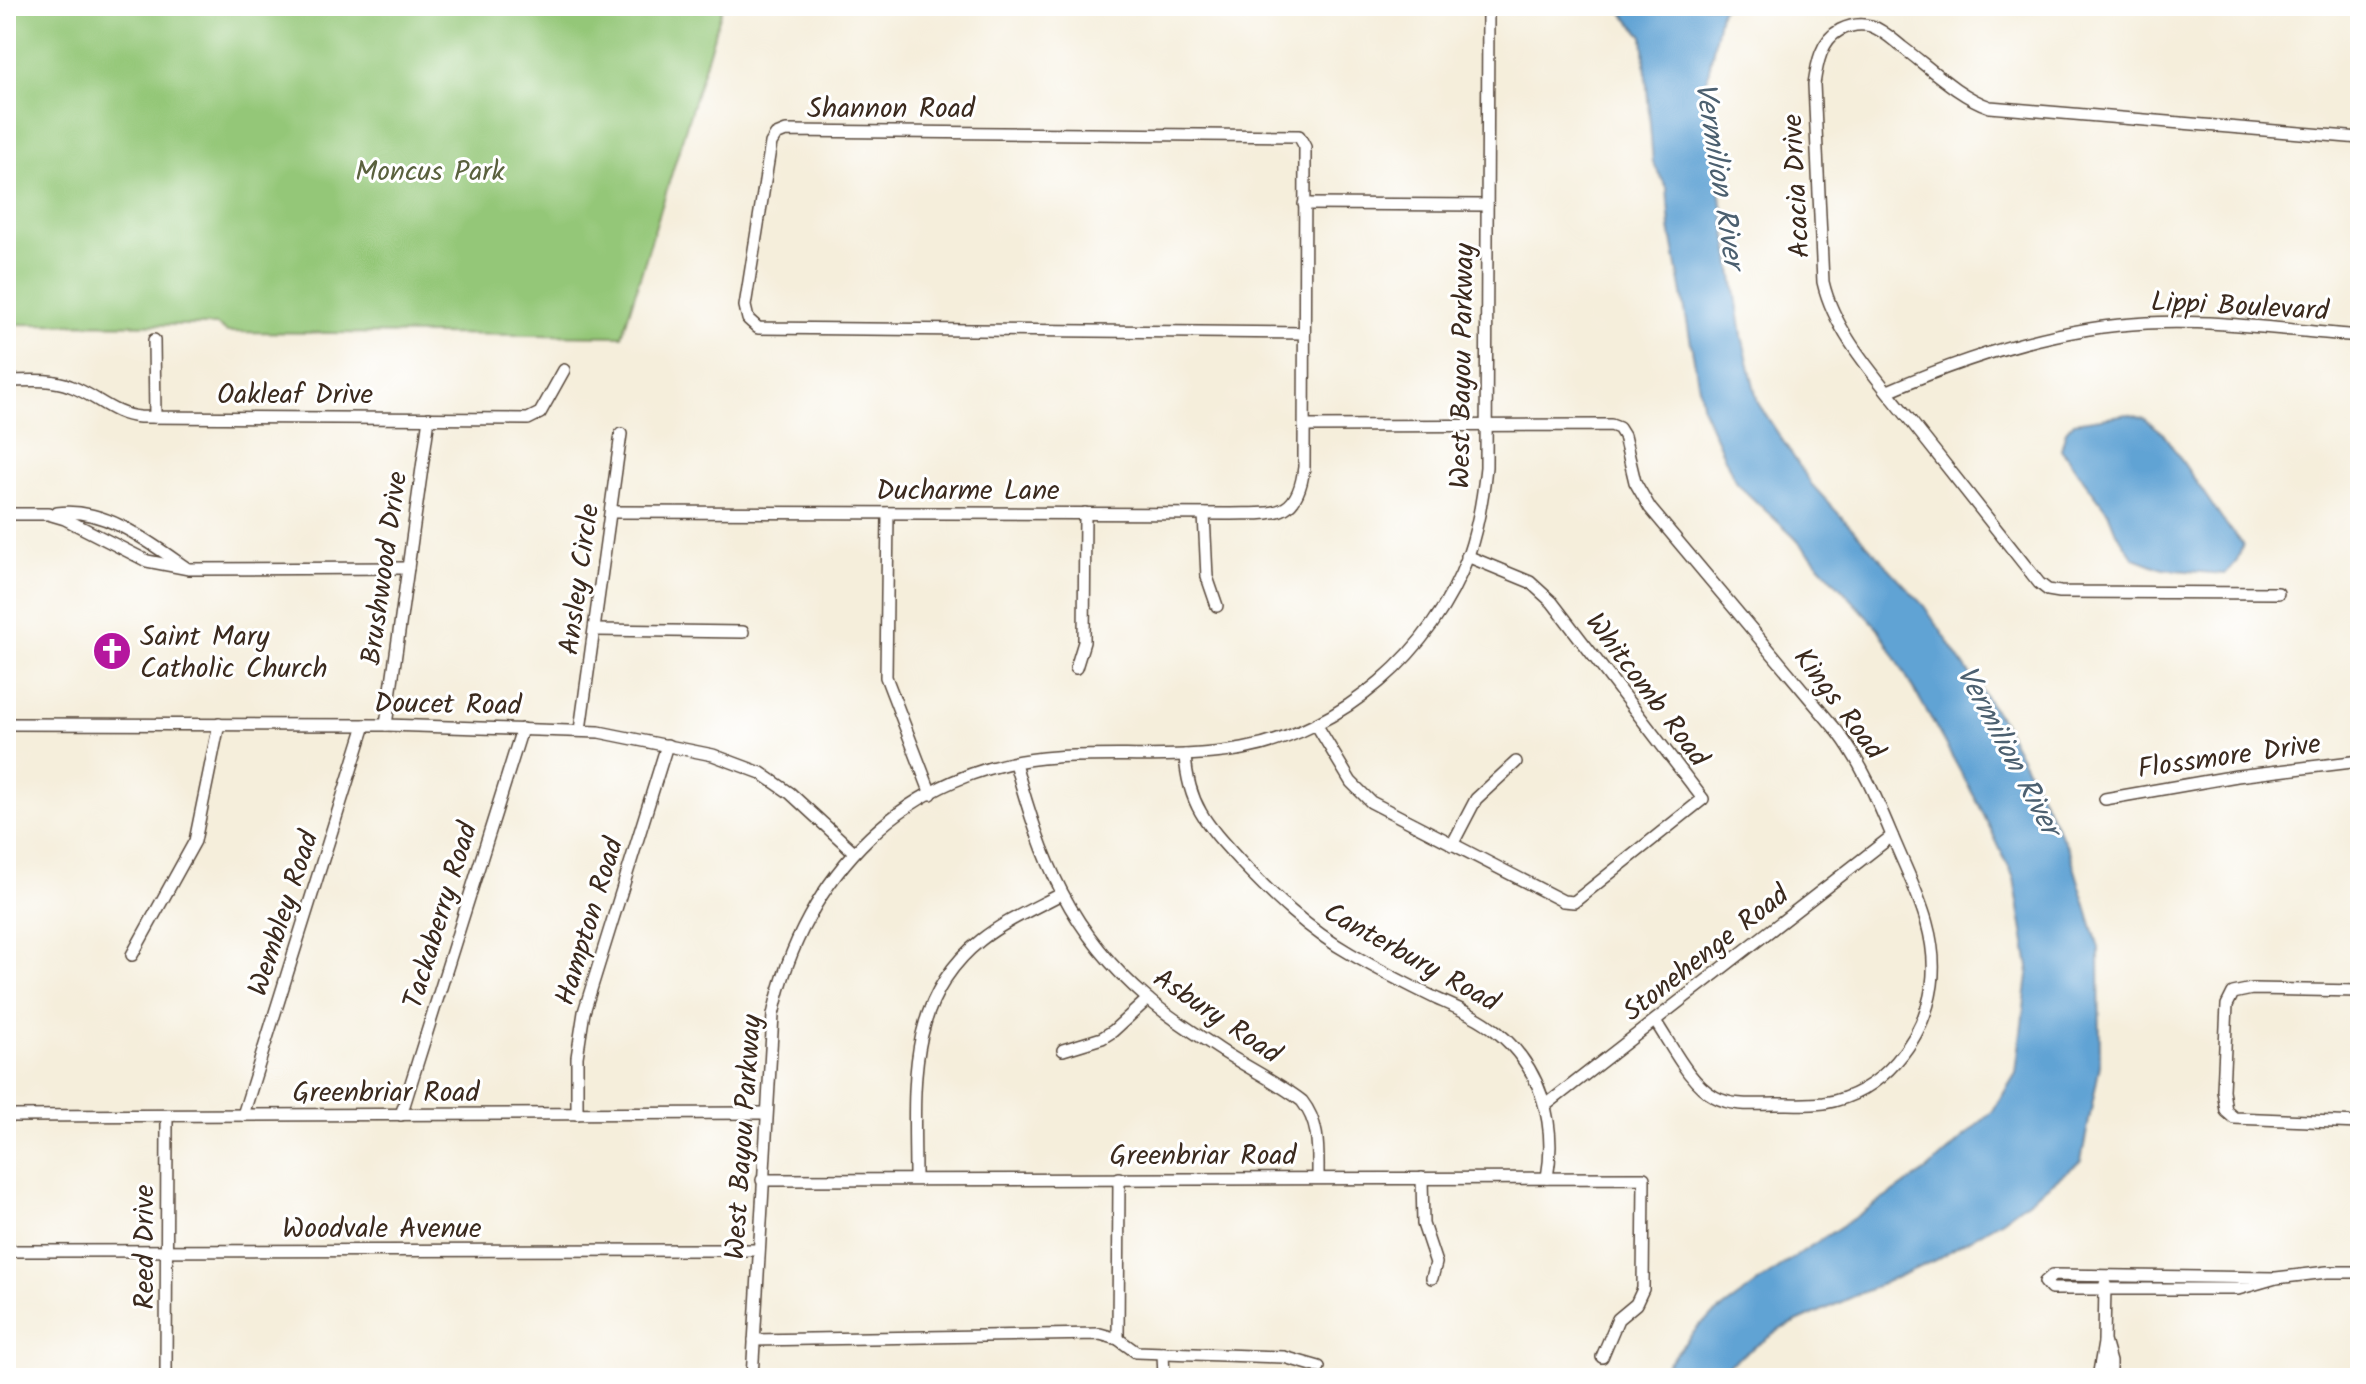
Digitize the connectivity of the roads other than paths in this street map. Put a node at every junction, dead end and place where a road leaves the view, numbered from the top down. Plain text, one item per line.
1 (1488, 6) edge
2 (2360, 138) edge
3 (1304, 204) junction
4 (1487, 205) junction
5 (1304, 333) junction
6 (2360, 336) edge
7 (154, 340) dead end
8 (564, 370) dead end
9 (6, 381) edge
10 (1888, 391) junction
11 (155, 417) junction
12 (429, 418) junction
13 (1304, 426) junction
14 (1487, 426) junction
15 (621, 434) dead end
16 (1303, 476) joint
17 (611, 512) junction
18 (888, 513) junction
19 (1085, 513) junction
20 (6, 514) edge
21 (48, 514) junction
22 (1204, 514) junction
23 (1467, 556) junction
24 (408, 568) junction
25 (189, 569) junction
26 (2278, 593) dead end
27 (1217, 606) dead end
28 (596, 630) junction
29 (743, 632) dead end
30 (1076, 668) dead end
31 (6, 724) edge
32 (219, 724) junction
33 (1316, 724) junction
34 (365, 725) junction
35 (386, 725) junction
36 (522, 729) junction
37 (580, 730) junction
38 (667, 745) junction
39 (1185, 755) junction
40 (2360, 761) edge
41 (1516, 762) dead end
42 (1015, 763) junction
43 (931, 794) junction
44 (2105, 799) dead end
45 (1892, 836) junction
46 (1452, 845) junction
47 (854, 852) junction
48 (1061, 894) junction
49 (132, 955) dead end
50 (2360, 991) edge
51 (1148, 999) junction
52 (1655, 1021) junction
53 (1063, 1050) dead end
54 (1546, 1105) junction
55 (766, 1113) junction
56 (577, 1114) junction
57 (243, 1115) junction
58 (401, 1115) junction
59 (6, 1116) edge
60 (167, 1116) junction
61 (2360, 1123) edge
62 (1318, 1177) junction
63 (915, 1178) junction
64 (1119, 1178) junction
65 (1422, 1178) junction
66 (1547, 1178) junction
67 (762, 1180) junction
68 (758, 1250) junction
69 (6, 1251) edge
70 (168, 1251) junction
71 (2360, 1272) edge
72 (2106, 1276) junction
73 (1432, 1278) dead end
74 (2276, 1278) junction
75 (2105, 1289) junction
76 (1118, 1339) junction
77 (754, 1340) junction
78 (2104, 1341) junction
79 (1163, 1353) junction
80 (1602, 1357) dead end
81 (1319, 1367) dead end
82 (166, 1378) edge
83 (752, 1378) edge
84 (1164, 1378) edge
85 (2098, 1378) edge
86 (2110, 1378) edge

1 - 4 street, West Bayou Parkway
2 - 10 street, Acacia Drive
3 - 4 street
3 - 5 street, Shannon Road
3 - 5 street, Shannon Road
4 - 14 street, West Bayou Parkway
5 - 13 street, Shannon Road
6 - 10 street, Lippi Boulevard
7 - 11 street
8 - 12 street, Oakleaf Drive
9 - 11 street, Oakleaf Drive
10 - 26 street, Acacia Drive
11 - 12 street, Oakleaf Drive
12 - 24 street, Brushwood Drive
13 - 14 street, Kings Road
13 - 16 street, Shannon Road
14 - 23 street, West Bayou Parkway
14 - 45 street, Kings Road
15 - 17 street, Ansley Circle
16 - 22 street, Ducharme Lane
17 - 18 street, Ducharme Lane
17 - 28 street, Ansley Circle
18 - 19 street, Ducharme Lane
18 - 43 street
19 - 22 street, Ducharme Lane
19 - 30 street
20 - 21 street
21 - 25 street
21 - 25 street
22 - 27 street
23 - 33 street, West Bayou Parkway
23 - 46 street, Whitcomb Road
24 - 25 street
24 - 35 street, Brushwood Drive
28 - 29 street
28 - 37 street, Ansley Circle
31 - 32 street, Doucet Road
32 - 34 street, Doucet Road
32 - 49 street
33 - 39 street, West Bayou Parkway
33 - 46 street, Whitcomb Road
34 - 35 street, Doucet Road
34 - 57 street, Wembley Road
35 - 36 street, Doucet Road
36 - 37 street, Doucet Road
36 - 58 street, Tackaberry Road
37 - 38 street, Doucet Road
38 - 47 street, Doucet Road
38 - 56 street, Hampton Road
39 - 42 street, West Bayou Parkway
39 - 54 street, Canterbury Road
40 - 44 street, Flossmore Drive
41 - 46 street
42 - 43 street, West Bayou Parkway
42 - 48 street, Asbury Road
43 - 47 street, West Bayou Parkway
45 - 52 street, Stonehenge Road
45 - 52 street, Kings Road
47 - 55 street, West Bayou Parkway
48 - 51 street, Asbury Road
48 - 63 street
50 - 61 street
51 - 53 street
51 - 62 street, Asbury Road
52 - 54 street, Stonehenge Road
54 - 66 street, Canterbury Road
55 - 56 street, Greenbriar Road
55 - 67 street, West Bayou Parkway
56 - 58 street, Greenbriar Road
57 - 58 street, Greenbriar Road
57 - 60 street, Greenbriar Road
59 - 60 street, Greenbriar Road
60 - 70 street, Reed Drive
62 - 64 street, Greenbriar Road
62 - 65 street, Greenbriar Road
63 - 64 street, Greenbriar Road
63 - 67 street, Greenbriar Road
64 - 76 street
65 - 66 street, Greenbriar Road
65 - 73 street
66 - 80 street, Greenbriar Road
67 - 68 street, West Bayou Parkway
68 - 70 street, Woodvale Avenue
68 - 77 street, West Bayou Parkway
69 - 70 street, Woodvale Avenue
70 - 82 street, Reed Drive
71 - 74 street
72 - 74 street
72 - 75 street
72 - 75 street
74 - 75 street
75 - 78 street
76 - 77 street
76 - 79 street
77 - 83 street, West Bayou Parkway
78 - 85 street
78 - 86 street
79 - 81 street
79 - 84 street

